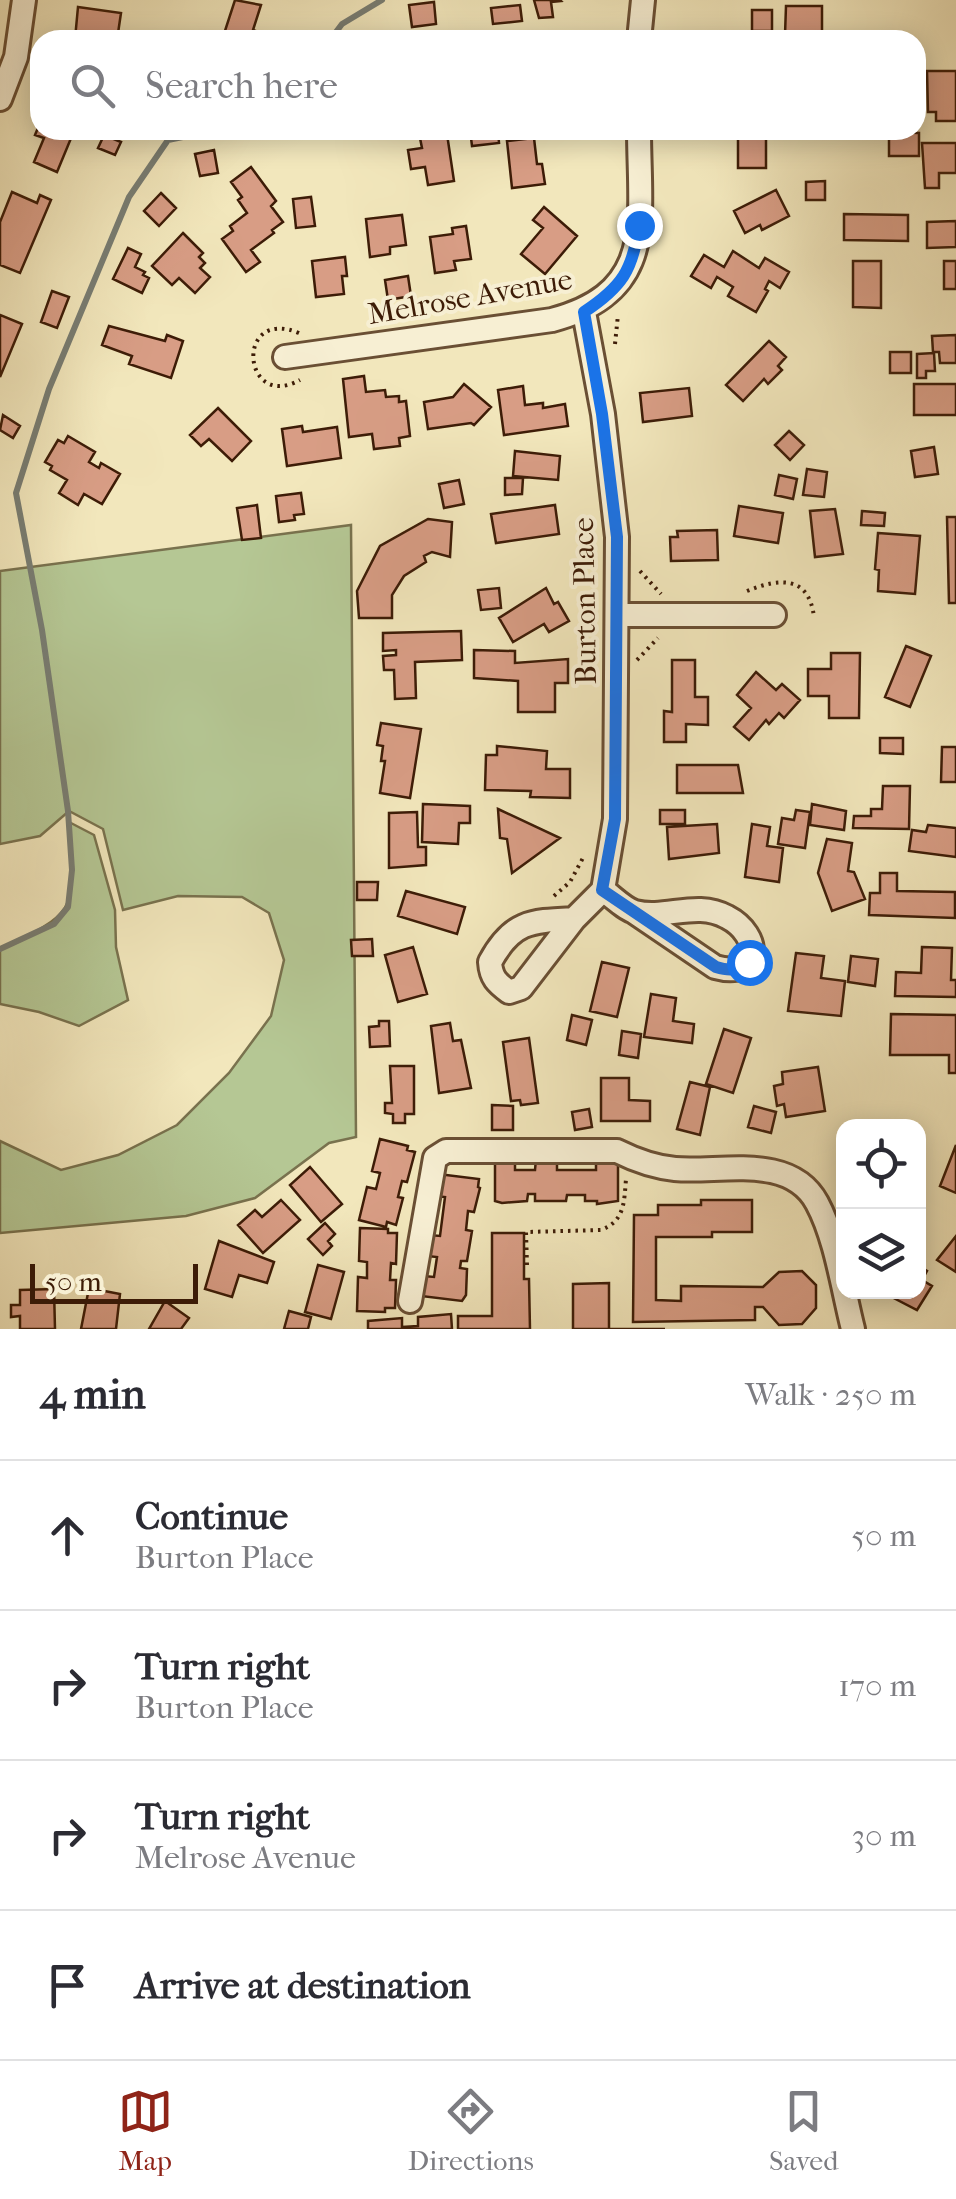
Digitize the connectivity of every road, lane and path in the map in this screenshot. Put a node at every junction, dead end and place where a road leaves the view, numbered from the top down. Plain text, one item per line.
1 (24, 0) edge
2 (644, 0) edge
3 (640, 30) edge
4 (0, 99) edge
5 (639, 140) edge
6 (584, 312) junction
7 (285, 357) dead end
8 (774, 615) dead end
9 (617, 616) junction
10 (588, 846) dead end
11 (602, 890) junction
12 (552, 897) dead end
13 (634, 912) junction
14 (574, 919) dead end
15 (628, 1157) junction
16 (527, 1265) dead end
17 (410, 1301) dead end
18 (853, 1329) edge

1 - 4 street
2 - 3 street
5 - 6 street, Melrose Avenue
6 - 7 street, Melrose Avenue
6 - 9 street, Burton Place
8 - 9 street
9 - 11 street, Burton Place
10 - 12 path
11 - 13 street
11 - 14 street
13 - 13 street
15 - 16 path
15 - 17 street
15 - 18 street

